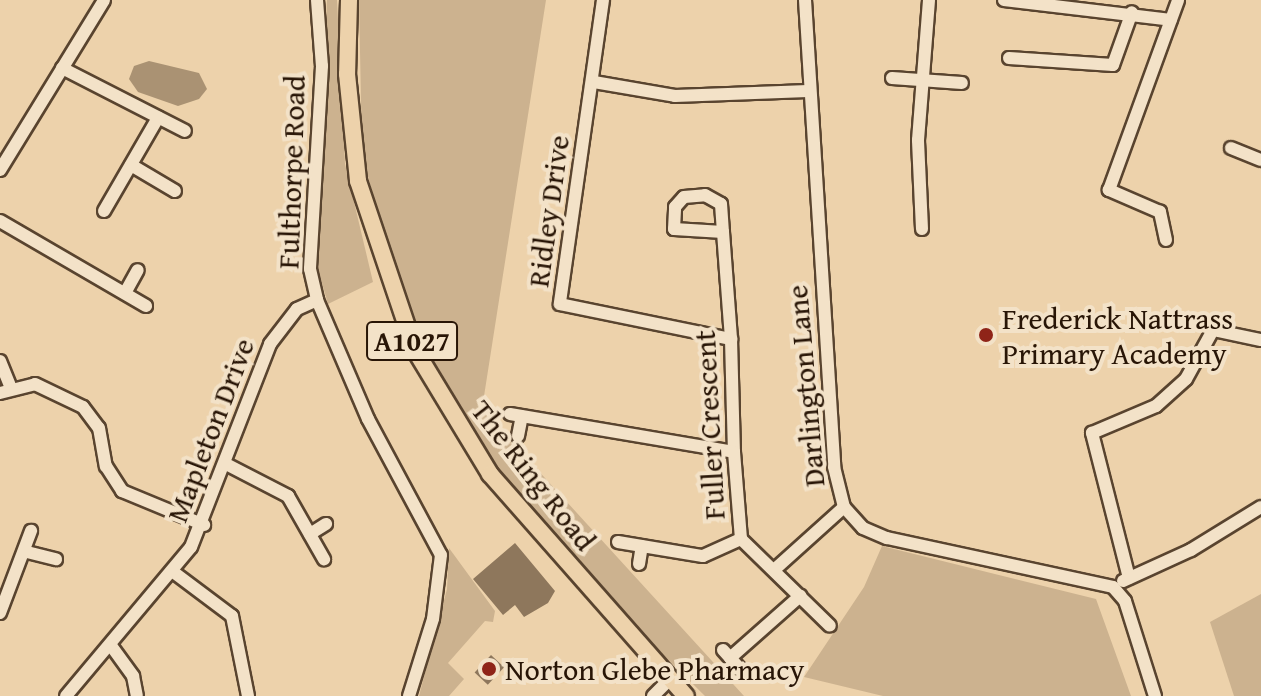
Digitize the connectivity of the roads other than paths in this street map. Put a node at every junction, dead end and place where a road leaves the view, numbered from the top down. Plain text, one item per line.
1 (104, 0) edge
2 (317, 0) edge
3 (349, 0) edge
4 (603, 0) edge
5 (805, 0) edge
6 (929, 0) edge
7 (1004, 0) edge
8 (1178, 0) edge
9 (1088, 3) edge
10 (1132, 12) junction
11 (1171, 20) junction
12 (1009, 58) dead end
13 (1113, 65) junction
14 (62, 68) junction
15 (892, 78) dead end
16 (1110, 80) dead end
17 (594, 82) junction
18 (922, 83) junction
19 (962, 83) dead end
20 (808, 91) junction
21 (158, 118) junction
22 (185, 131) dead end
23 (1231, 148) dead end
24 (1261, 160) edge
25 (131, 165) junction
26 (0, 170) edge
27 (175, 191) dead end
28 (104, 211) dead end
29 (0, 221) edge
30 (922, 229) dead end
31 (723, 232) junction
32 (1166, 241) dead end
33 (138, 270) dead end
34 (125, 293) junction
35 (317, 300) junction
36 (146, 306) dead end
37 (731, 339) junction
38 (1261, 340) edge
39 (0, 361) edge
40 (5, 389) edge
41 (518, 436) dead end
42 (734, 452) junction
43 (226, 464) junction
44 (844, 507) junction
45 (1261, 507) edge
46 (326, 524) dead end
47 (204, 525) junction
48 (31, 531) dead end
49 (310, 534) junction
50 (741, 539) junction
51 (618, 542) dead end
52 (642, 546) junction
53 (27, 552) junction
54 (56, 559) dead end
55 (324, 559) dead end
56 (639, 564) dead end
57 (774, 570) junction
58 (172, 571) junction
59 (1129, 578) junction
60 (1113, 587) junction
61 (800, 596) junction
62 (0, 613) edge
63 (830, 626) dead end
64 (112, 647) junction
65 (731, 659) dead end
66 (670, 679) junction
67 (66, 696) edge
68 (137, 696) edge
69 (248, 696) edge
70 (409, 696) edge
71 (653, 696) edge
72 (686, 696) edge
73 (1155, 696) edge

1 - 14 street
2 - 35 street, Fulthorpe Road
3 - 66 main road, The Ring Road / A1027
4 - 17 street, Ridley Drive
5 - 20 street, Darlington Lane
6 - 18 street
7 - 9 street
8 - 11 street
9 - 10 street
10 - 11 street
10 - 13 street
11 - 32 street
12 - 13 street
13 - 16 street
14 - 21 street
14 - 26 street
15 - 18 street
17 - 20 street
17 - 37 street, Ridley Drive
18 - 19 street
18 - 30 street
20 - 44 street, Darlington Lane
21 - 22 street
21 - 25 street
23 - 24 street
25 - 27 street
25 - 28 street
29 - 34 street
31 - 31 street, Fuller Crescent
31 - 37 street, Fuller Crescent
33 - 34 street
34 - 36 street
35 - 43 street, Mapleton Drive
35 - 70 street, Fulthorpe Road
37 - 42 street, Fuller Crescent
38 - 59 street
39 - 40 street
40 - 47 street
41 - 42 street
42 - 50 street, Fuller Crescent
43 - 47 street, Mapleton Drive
43 - 49 street
44 - 57 street
44 - 60 street, Darlington Lane
45 - 59 street
46 - 49 street
47 - 58 street, Mapleton Drive
48 - 53 street
49 - 55 street
50 - 52 street
50 - 57 street, Fuller Crescent
51 - 52 street
52 - 56 street
53 - 54 street
53 - 62 street
57 - 61 street, Fuller Crescent
58 - 64 street, Mapleton Drive
58 - 69 street
59 - 60 street
60 - 73 street
61 - 63 street, Fuller Crescent
61 - 65 street
64 - 67 street, Mapleton Drive
64 - 68 street
66 - 71 street
66 - 72 main road, A1027

